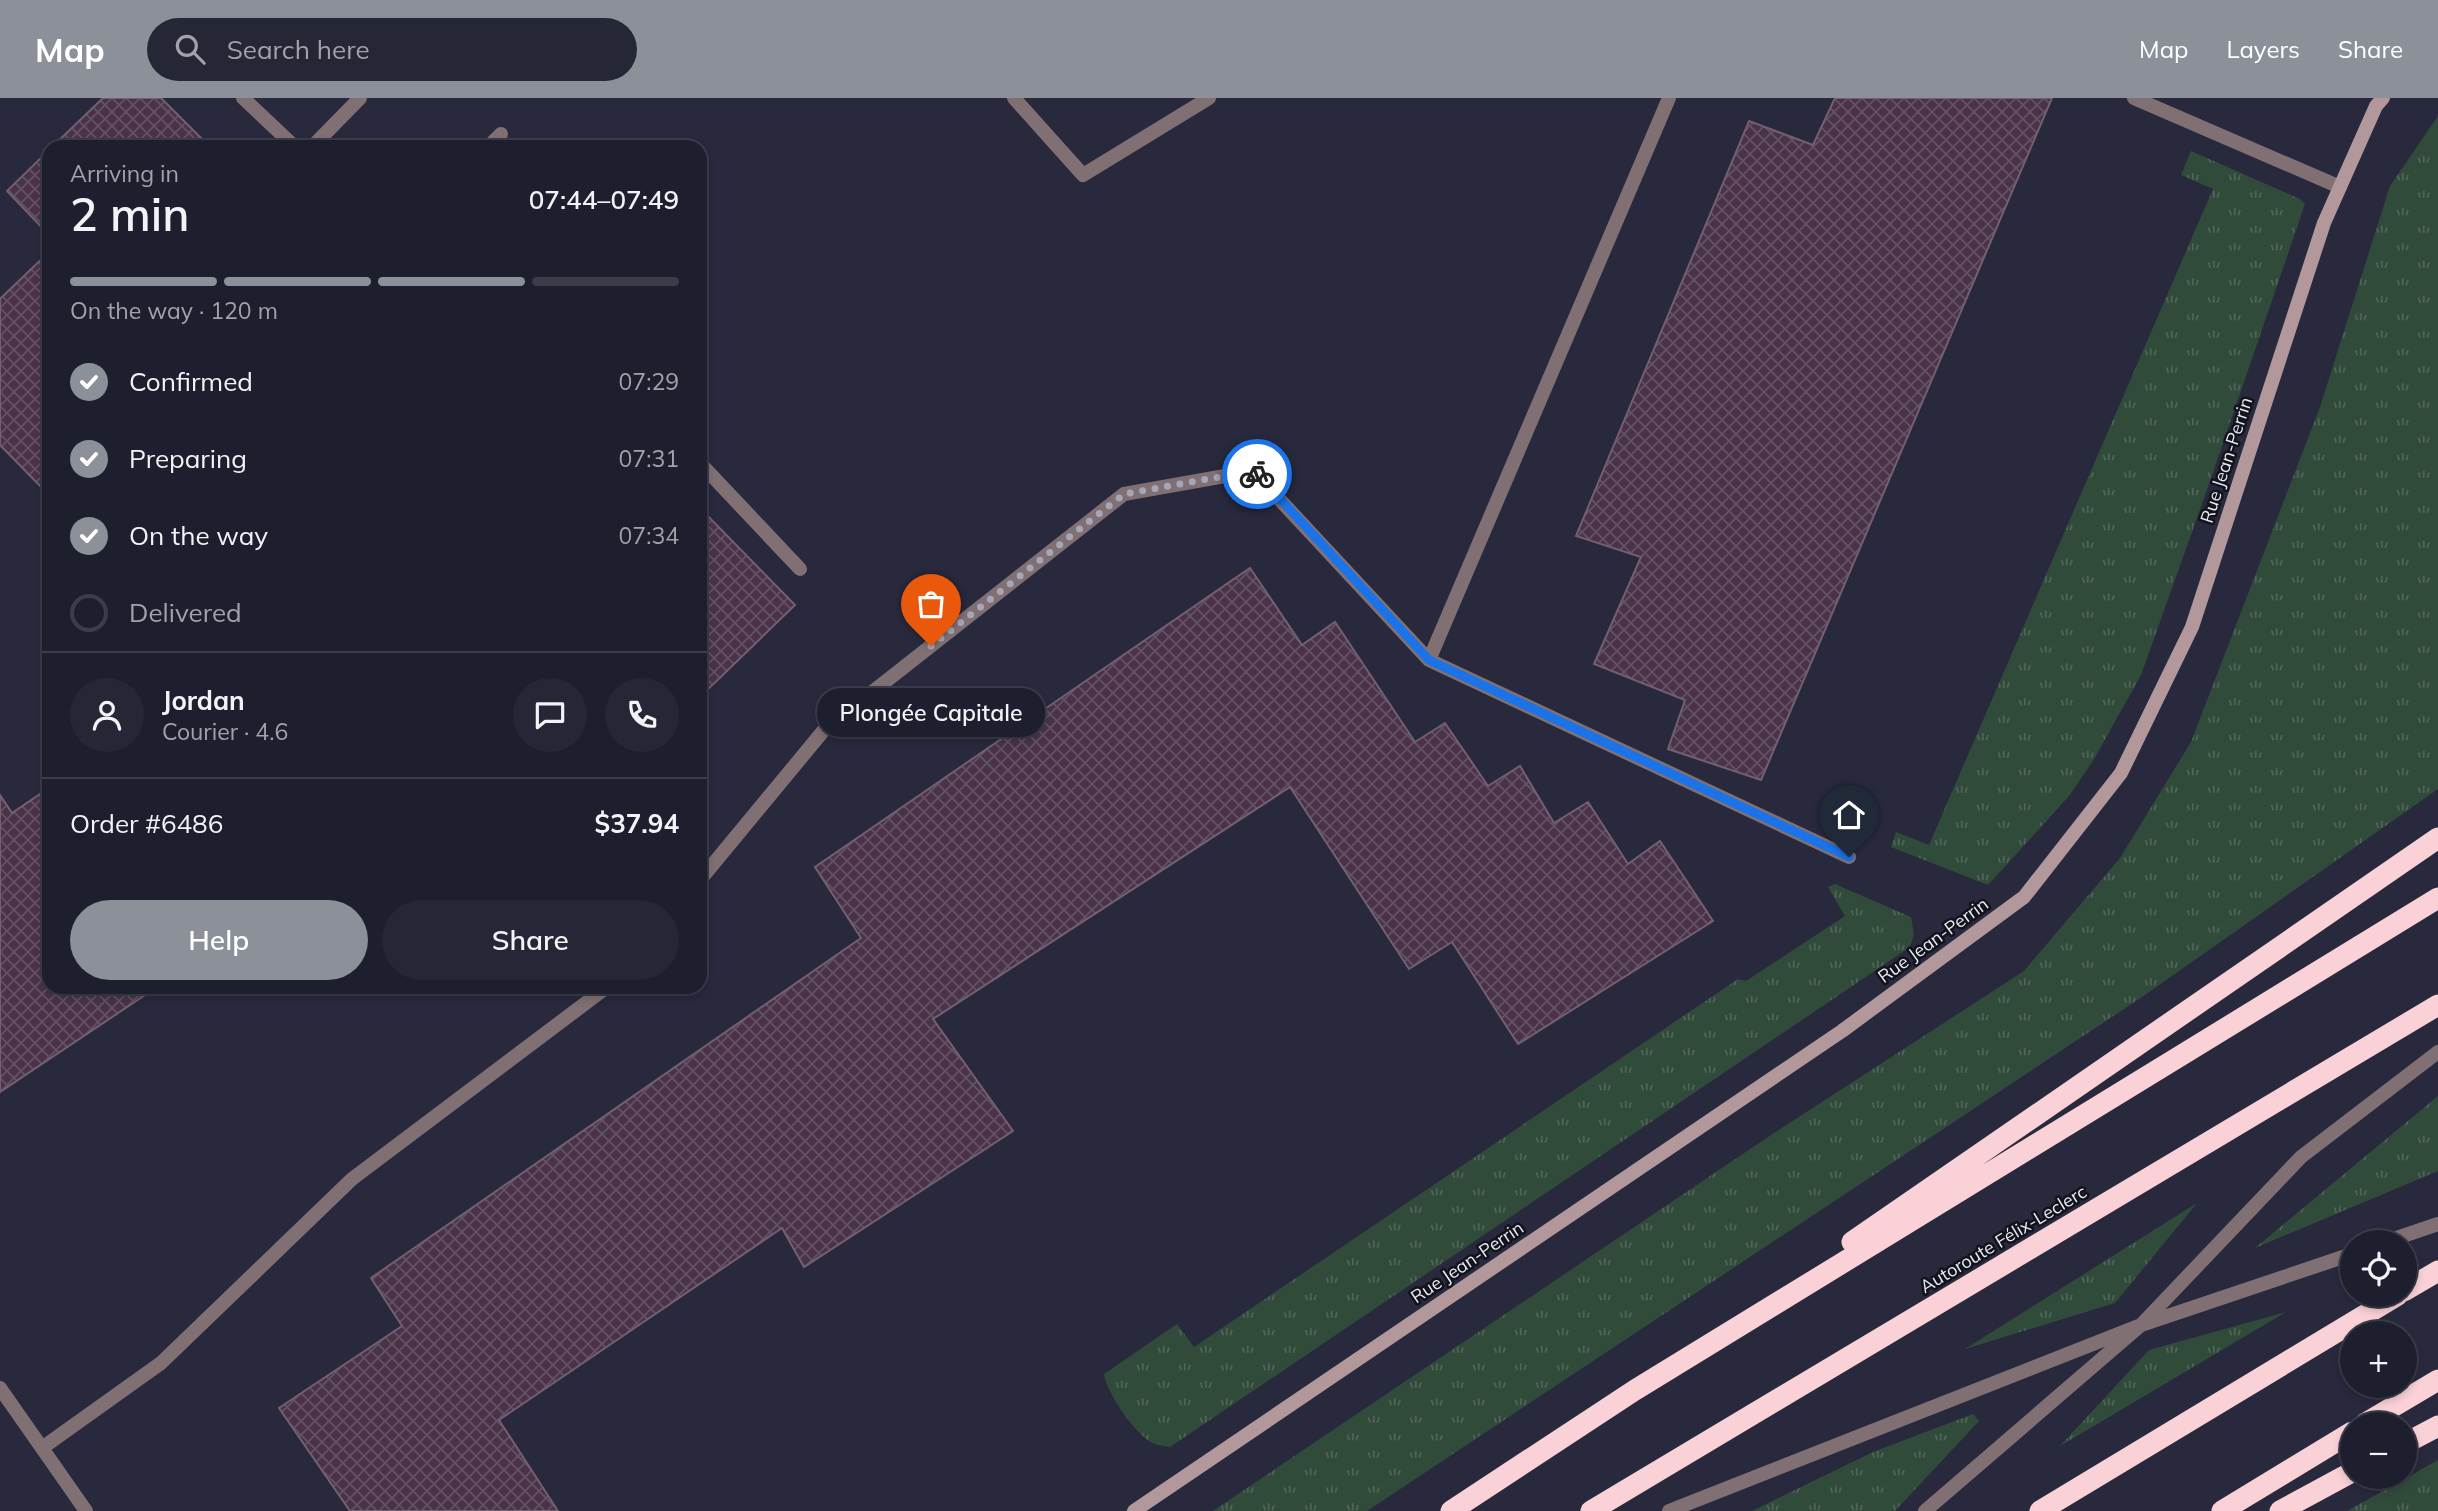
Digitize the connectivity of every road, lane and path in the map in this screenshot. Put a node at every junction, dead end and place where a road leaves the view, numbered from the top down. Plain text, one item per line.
1 (243, 98) edge
2 (359, 98) edge
3 (1014, 98) edge
4 (1209, 98) edge
5 (1669, 98) edge
6 (2134, 98) edge
7 (2383, 98) edge
8 (501, 134) dead end
9 (288, 140) edge
10 (319, 140) edge
11 (495, 140) edge
12 (2340, 187) junction
13 (707, 470) edge
14 (800, 569) dead end
15 (1429, 660) junction
16 (2438, 838) edge
17 (1849, 857) dead end
18 (707, 872) edge
19 (2438, 898) edge
20 (598, 994) edge
21 (2438, 1005) edge
22 (2438, 1052) edge
23 (2438, 1224) edge
24 (2417, 1231) edge
25 (2340, 1258) edge
26 (2438, 1271) edge
27 (2417, 1283) edge
28 (2378, 1307) edge
29 (2141, 1325) junction
30 (2438, 1380) edge
31 (0, 1388) edge
32 (1635, 1390) junction
33 (2384, 1412) edge
34 (2438, 1426) edge
35 (2417, 1437) edge
36 (2340, 1439) edge
37 (41, 1448) junction
38 (2340, 1478) edge
39 (86, 1511) edge
40 (1134, 1511) edge
41 (1451, 1511) edge
42 (1591, 1511) edge
43 (1669, 1511) edge
44 (1925, 1511) edge
45 (2040, 1511) edge
46 (2222, 1511) edge
47 (2280, 1511) edge

1 - 9 street
2 - 10 street
3 - 4 street
5 - 15 street
6 - 12 street
7 - 12 street, Rue Jean-Perrin
8 - 11 street
12 - 40 street, Rue Jean-Perrin
13 - 14 street
15 - 17 street
15 - 18 street
16 - 32 highway
19 - 32 highway
20 - 37 street
21 - 42 highway, Autoroute Félix-Leclerc
22 - 29 street
23 - 24 street
25 - 29 street
26 - 27 highway
28 - 45 highway
29 - 43 street
29 - 44 street
30 - 33 highway
31 - 37 street
32 - 41 highway
34 - 35 highway
36 - 46 highway
37 - 39 street
38 - 47 highway

